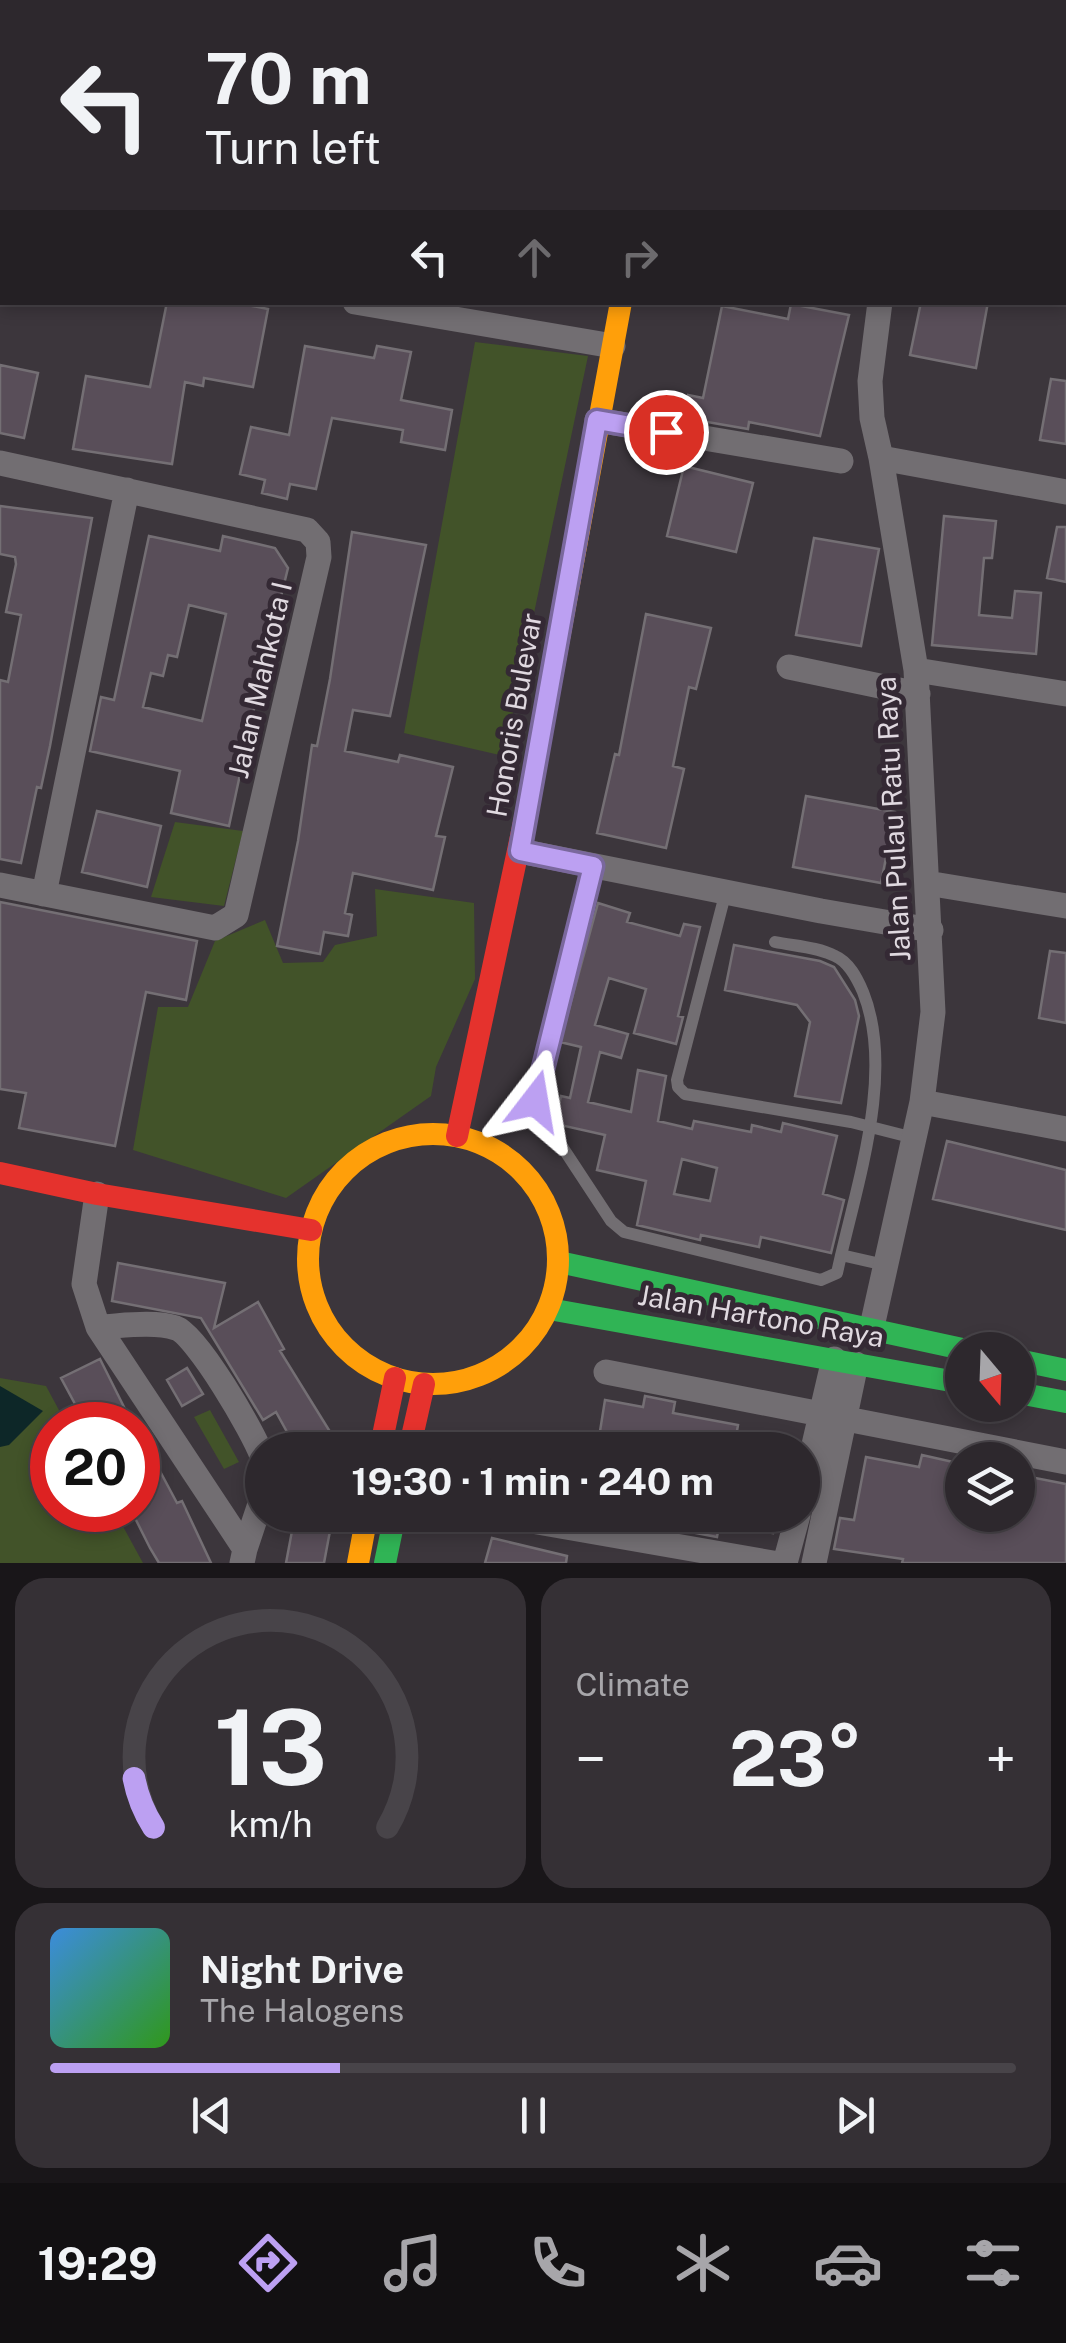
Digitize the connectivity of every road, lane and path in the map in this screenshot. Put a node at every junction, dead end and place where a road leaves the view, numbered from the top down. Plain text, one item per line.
1 (373, 305) edge
2 (620, 305) edge
3 (880, 305) edge
4 (612, 346) junction
5 (597, 420) junction
6 (882, 458) junction
7 (841, 461) dead end
8 (0, 462) edge
9 (127, 490) junction
10 (1066, 492) edge
11 (789, 667) dead end
12 (917, 682) junction
13 (1066, 694) edge
14 (520, 851) junction
15 (593, 866) junction
16 (927, 883) junction
17 (0, 885) edge
18 (726, 891) junction
19 (44, 894) junction
20 (1066, 906) edge
21 (931, 930) junction
22 (775, 942) dead end
23 (922, 1102) junction
24 (868, 1129) junction
25 (1066, 1129) edge
26 (457, 1136) junction
27 (914, 1138) junction
28 (0, 1172) edge
29 (97, 1194) junction
30 (311, 1230) junction
31 (841, 1255) junction
32 (560, 1262) junction
33 (886, 1265) junction
34 (549, 1309) junction
35 (98, 1328) junction
36 (871, 1331) junction
37 (945, 1346) edge
38 (845, 1361) junction
39 (1035, 1364) edge
40 (1066, 1370) edge
41 (606, 1372) dead end
42 (394, 1378) junction
43 (945, 1380) edge
44 (424, 1384) junction
45 (1035, 1396) edge
46 (1066, 1402) edge
47 (834, 1417) junction
48 (250, 1432) edge
49 (384, 1432) edge
50 (414, 1432) edge
51 (820, 1452) edge
52 (1066, 1462) edge
53 (251, 1532) edge
54 (364, 1532) edge
55 (391, 1532) edge
56 (595, 1532) edge
57 (793, 1532) edge
58 (244, 1556) edge
59 (358, 1563) edge
60 (385, 1563) edge
61 (773, 1563) edge
62 (785, 1563) edge
63 (814, 1563) edge

1 - 4 street
2 - 4 street, Honoris Bulevar
3 - 6 street, Jalan Pulau Ratu Raya
4 - 5 street, Honoris Bulevar
5 - 7 street
5 - 14 street, Honoris Bulevar
6 - 10 street
6 - 12 street, Jalan Pulau Ratu Raya
8 - 9 street, Jalan Mahkota I
9 - 19 street
9 - 19 street, Jalan Mahkota I
11 - 12 street
12 - 13 street
12 - 16 street, Jalan Pulau Ratu Raya
14 - 15 street
14 - 26 street, Honoris Bulevar
15 - 18 street
15 - 31 lane
16 - 20 street
16 - 21 street, Jalan Pulau Ratu Raya
17 - 19 street, Jalan Mahkota I
18 - 21 street
18 - 24 lane
21 - 23 street, Jalan Pulau Ratu Raya
22 - 24 lane
23 - 25 street
23 - 27 street, Jalan Pulau Ratu Raya
24 - 27 lane
24 - 31 lane
26 - 30 street
26 - 32 street
27 - 33 street, Jalan Pulau Ratu Raya
28 - 29 street
29 - 30 street
29 - 35 street
30 - 42 street
31 - 33 lane
32 - 34 street
32 - 36 street, Jalan Hartono Raya
33 - 36 street, Jalan Pulau Ratu Raya
34 - 38 street, Jalan Hartono Raya
34 - 44 street
35 - 48 street
35 - 58 street
36 - 37 street, Jalan Hartono Raya
38 - 43 street, Jalan Hartono Raya
38 - 47 street
39 - 40 street
41 - 47 street
42 - 44 street
42 - 49 street
44 - 50 street
45 - 46 street
47 - 51 street
47 - 52 street
47 - 63 street
53 - 58 street
54 - 59 street
55 - 60 street
56 - 61 street
57 - 62 street

